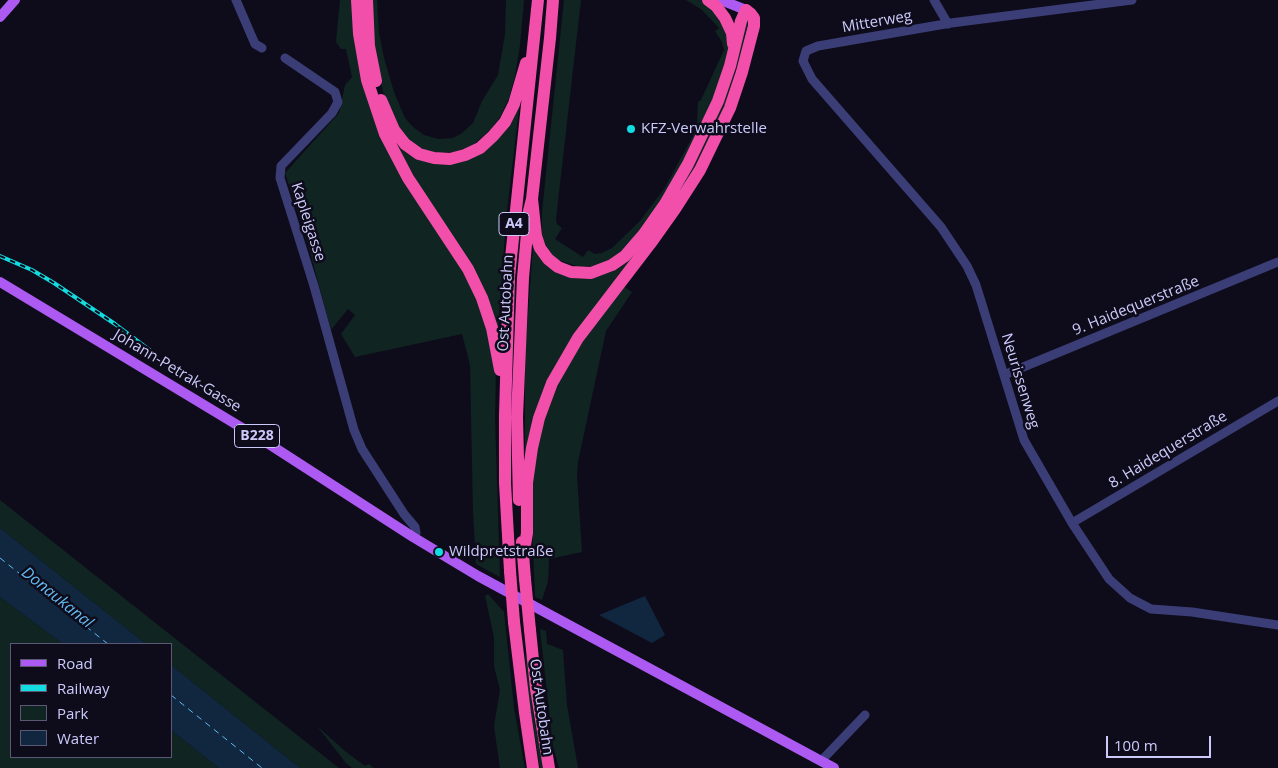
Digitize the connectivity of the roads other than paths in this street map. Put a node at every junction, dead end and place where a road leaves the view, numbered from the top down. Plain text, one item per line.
1 (15, 0) edge
2 (236, 0) edge
3 (357, 0) edge
4 (367, 0) edge
5 (538, 0) edge
6 (553, 0) edge
7 (708, 0) edge
8 (721, 0) edge
9 (934, 0) edge
10 (1132, 0) edge
11 (746, 10) junction
12 (0, 17) edge
13 (948, 24) junction
14 (535, 35) junction
15 (262, 48) dead end
16 (734, 51) junction
17 (806, 51) joint
18 (286, 58) dead end
19 (532, 199) junction
20 (1278, 262) edge
21 (0, 282) edge
22 (1004, 375) junction
23 (1278, 401) edge
24 (505, 414) junction
25 (1072, 523) junction
26 (413, 537) junction
27 (524, 550) junction
28 (1278, 625) edge
29 (865, 715) dead end
30 (821, 761) junction
31 (534, 768) edge
32 (550, 768) edge
33 (834, 768) edge

1 - 12 main road
2 - 15 street
3 - 24 highway
4 - 14 highway
5 - 14 highway, Ost Autobahn / A4
6 - 19 highway, Ost Autobahn / A4
7 - 16 highway
8 - 11 main road
9 - 13 street
10 - 13 street, Mitterweg
11 - 16 highway
11 - 27 highway
13 - 17 street, Mitterweg
14 - 24 highway, Ost Autobahn / A4
16 - 19 highway
17 - 22 street, Neurissenweg
18 - 26 street, Kapleigasse
19 - 27 highway, Ost Autobahn / A4
20 - 22 street, 9. Haidequerstraße
21 - 26 main road, Johann-Petrak-Gasse / B228
22 - 25 street, Neurissenweg
23 - 25 street, 8. Haidequerstraße
24 - 31 highway, Ost Autobahn / A4, bridge
25 - 28 street, Neurissenweg
26 - 30 main road
27 - 32 highway, Ost Autobahn / A4, bridge
29 - 30 street
30 - 33 main road

